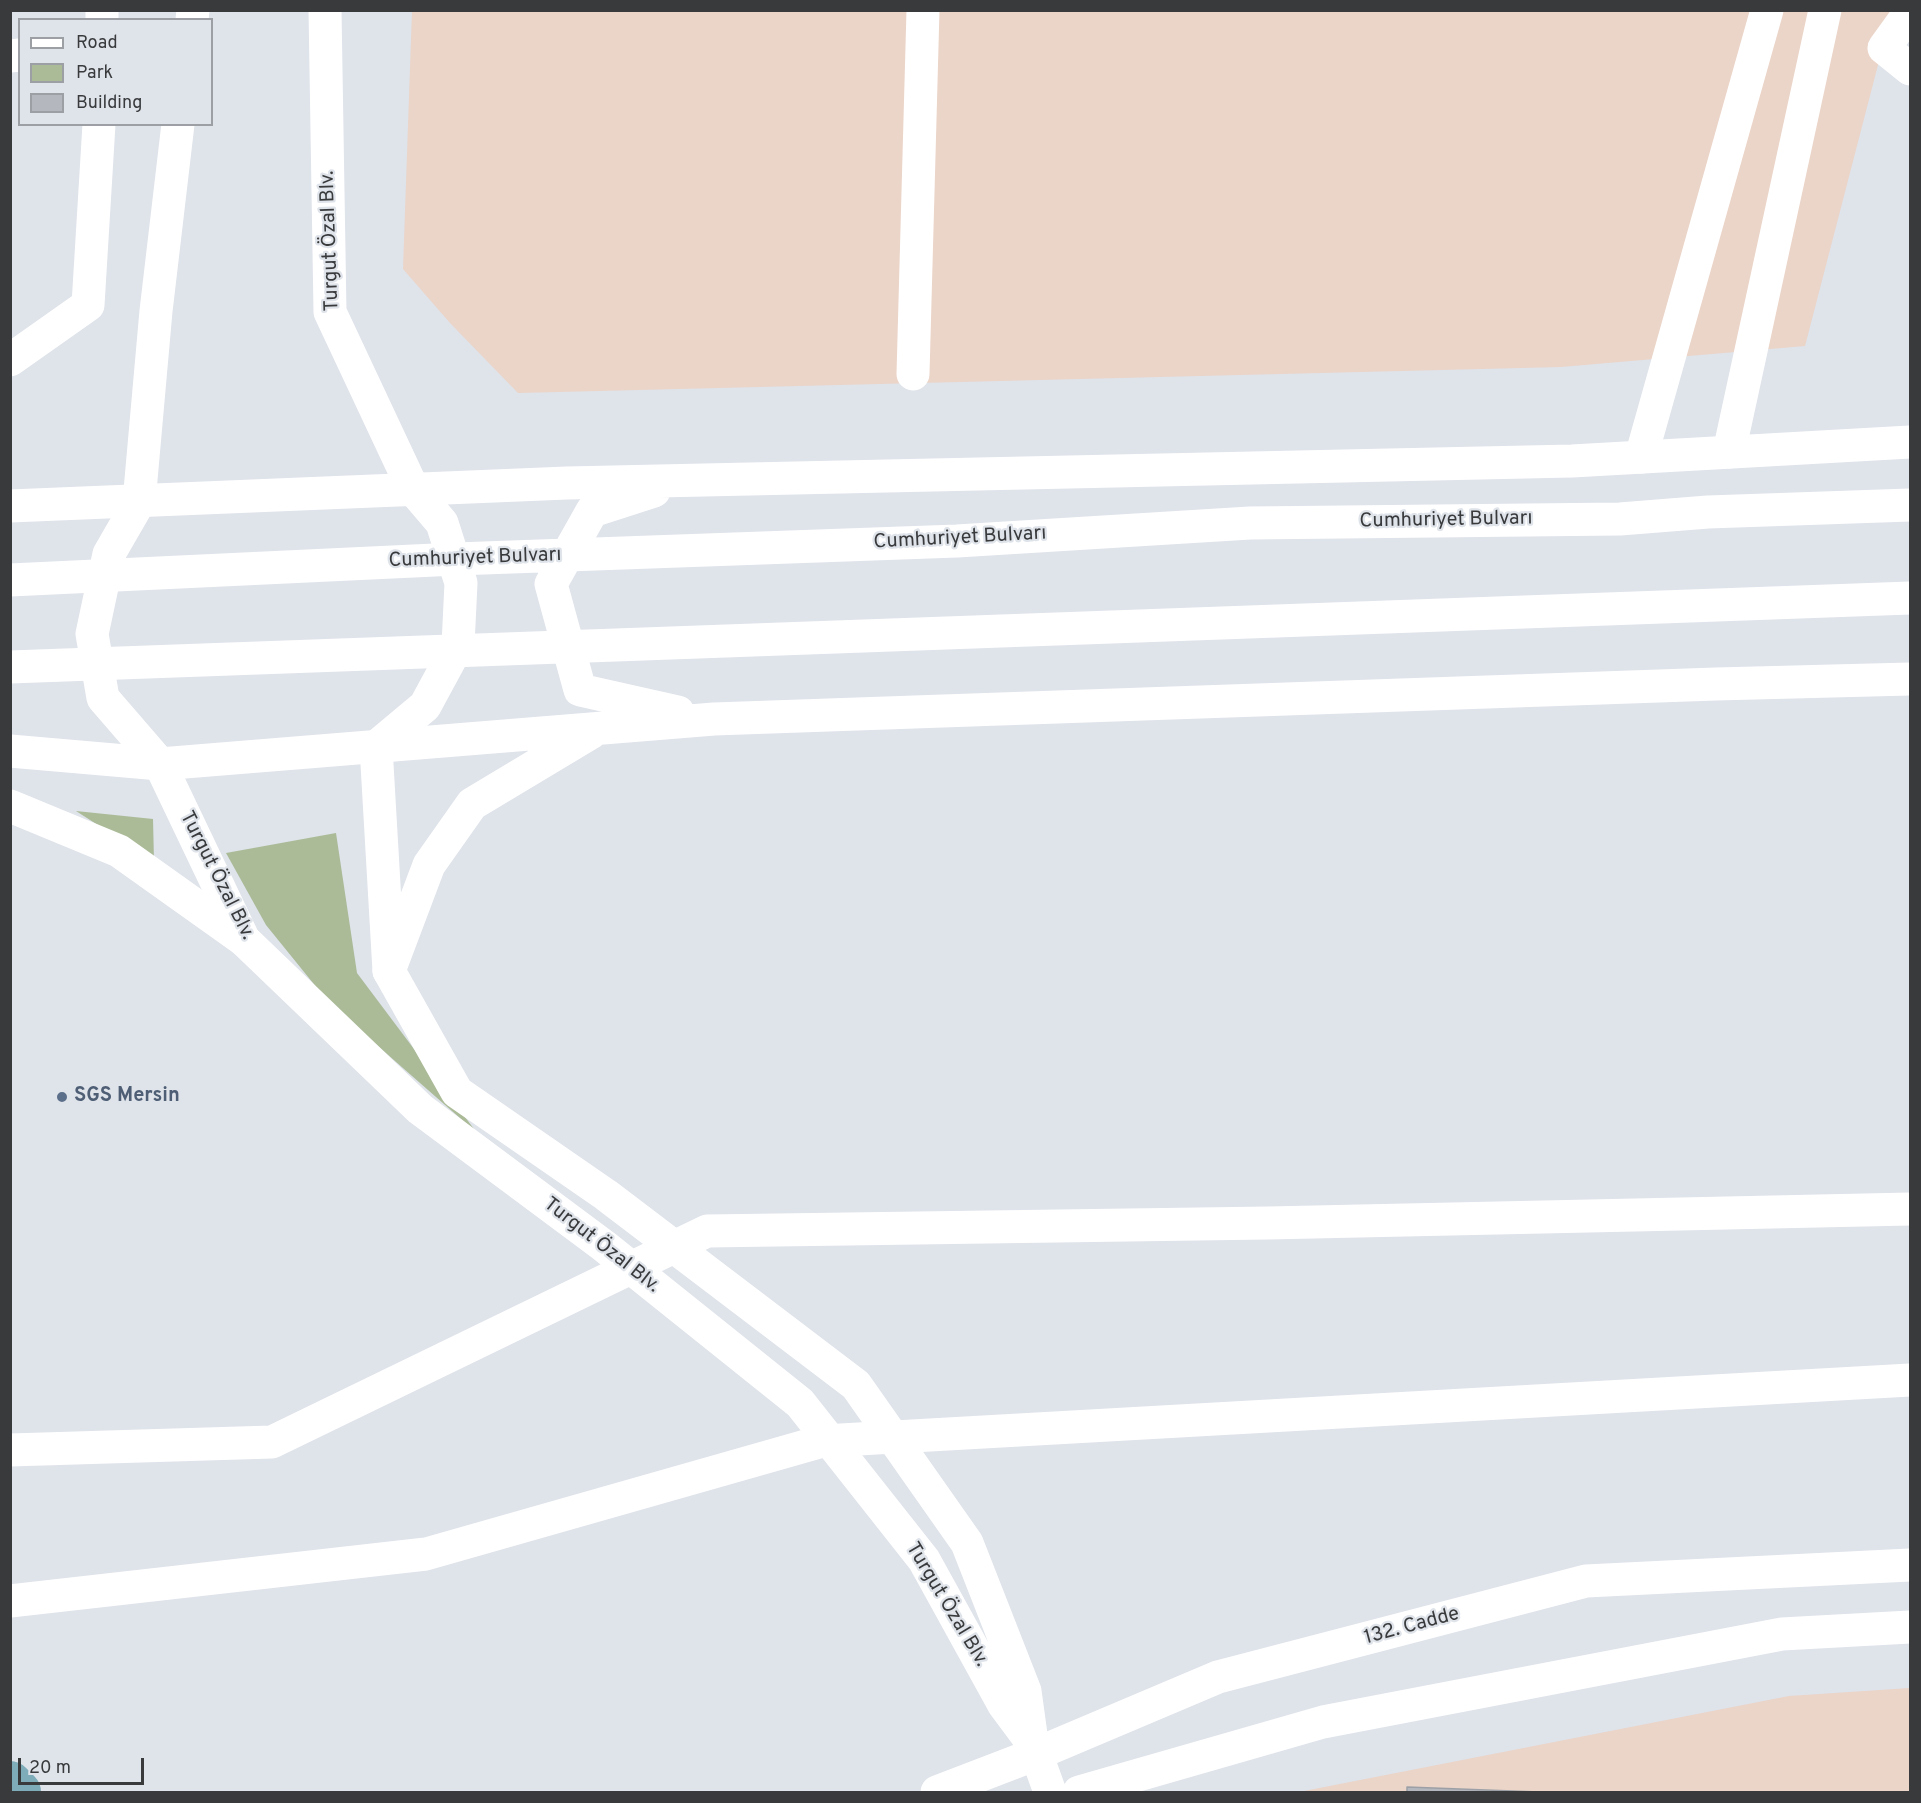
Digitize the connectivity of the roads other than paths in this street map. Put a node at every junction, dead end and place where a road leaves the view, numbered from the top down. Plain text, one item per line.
1 (325, 10) edge
2 (923, 10) edge
3 (1767, 10) edge
4 (1825, 10) edge
5 (1911, 12) edge
6 (1911, 69) edge
7 (99, 126) edge
8 (178, 126) edge
9 (10, 360) edge
10 (913, 374) dead end
11 (1911, 442) edge
12 (1729, 452) junction
13 (1641, 457) junction
14 (687, 480) junction
15 (413, 489) junction
16 (139, 502) junction
17 (1911, 505) edge
18 (10, 506) edge
19 (10, 580) edge
20 (1911, 598) edge
21 (10, 667) edge
22 (1911, 679) edge
23 (714, 719) junction
24 (599, 729) junction
25 (376, 747) junction
26 (10, 751) edge
27 (160, 764) junction
28 (10, 806) edge
29 (244, 940) junction
30 (389, 971) junction
31 (1911, 1209) edge
32 (1911, 1380) edge
33 (10, 1450) edge
34 (1911, 1565) edge
35 (10, 1600) edge
36 (1911, 1627) edge
37 (1034, 1748) junction
38 (937, 1792) edge
39 (1050, 1792) edge
40 (1079, 1792) edge

1 - 15 main road, Turgut Özal Blv.
2 - 10 main road
3 - 13 main road
4 - 12 main road
5 - 6 main road
7 - 9 main road
8 - 16 main road
11 - 12 main road
12 - 13 main road
13 - 14 main road
14 - 15 main road
14 - 23 main road
15 - 16 main road
15 - 25 main road, Turgut Özal Blv.
16 - 18 main road
16 - 27 main road, Turgut Özal Blv.
17 - 19 main road, Cumhuriyet Bulvarı
20 - 21 main road
22 - 23 main road
23 - 24 main road
24 - 25 main road
24 - 30 main road
25 - 27 main road
25 - 30 main road, Turgut Özal Blv.
26 - 27 main road
27 - 29 main road, Turgut Özal Blv.
28 - 29 main road
29 - 37 main road, Turgut Özal Blv.
30 - 37 main road, Turgut Özal Blv.
31 - 33 main road
32 - 35 main road
34 - 37 main road, 132. Cadde
36 - 40 main road
37 - 38 main road, 132. Cadde
37 - 39 main road, Turgut Özal Blv.

